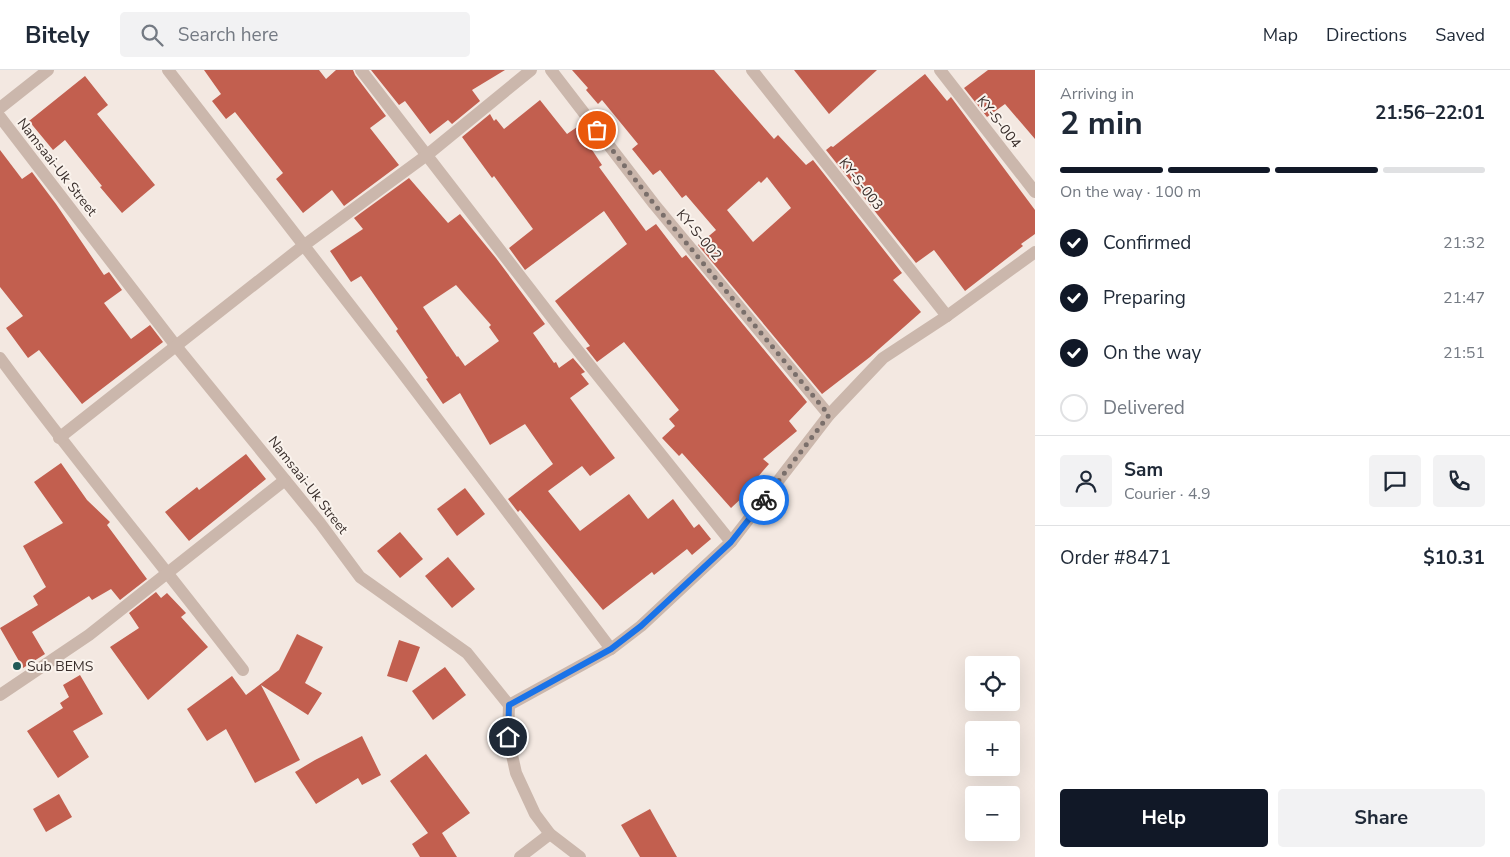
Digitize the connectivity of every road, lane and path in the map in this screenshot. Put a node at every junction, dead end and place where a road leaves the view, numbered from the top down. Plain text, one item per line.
1 (48, 70) edge
2 (168, 70) edge
3 (361, 70) edge
4 (531, 70) edge
5 (551, 70) edge
6 (752, 70) edge
7 (940, 70) edge
8 (0, 108) edge
9 (0, 117) edge
10 (427, 155) junction
11 (1035, 192) edge
12 (303, 246) junction
13 (1035, 252) edge
14 (947, 316) junction
15 (176, 346) junction
16 (0, 358) edge
17 (829, 415) junction
18 (59, 438) junction
19 (285, 480) junction
20 (731, 542) junction
21 (168, 573) junction
22 (611, 649) junction
23 (243, 670) dead end
24 (0, 695) edge
25 (509, 705) junction
26 (550, 834) junction
27 (520, 857) edge
28 (580, 857) edge

1 - 8 street
2 - 12 street
3 - 10 street
4 - 10 street
5 - 17 street, KY-S-002
6 - 14 street, KY-S-003
7 - 11 street, KY-S-004
9 - 15 street, Namsaai-Uk Street
10 - 12 street
10 - 20 street
12 - 15 street
12 - 22 street
13 - 14 street
14 - 17 street
15 - 18 street
15 - 19 street, Namsaai-Uk Street
16 - 18 street
17 - 20 street
18 - 21 street
19 - 21 street
19 - 25 street, Namsaai-Uk Street
20 - 22 street
21 - 23 street
21 - 24 street
22 - 25 street
25 - 26 street
26 - 27 street
26 - 28 street

